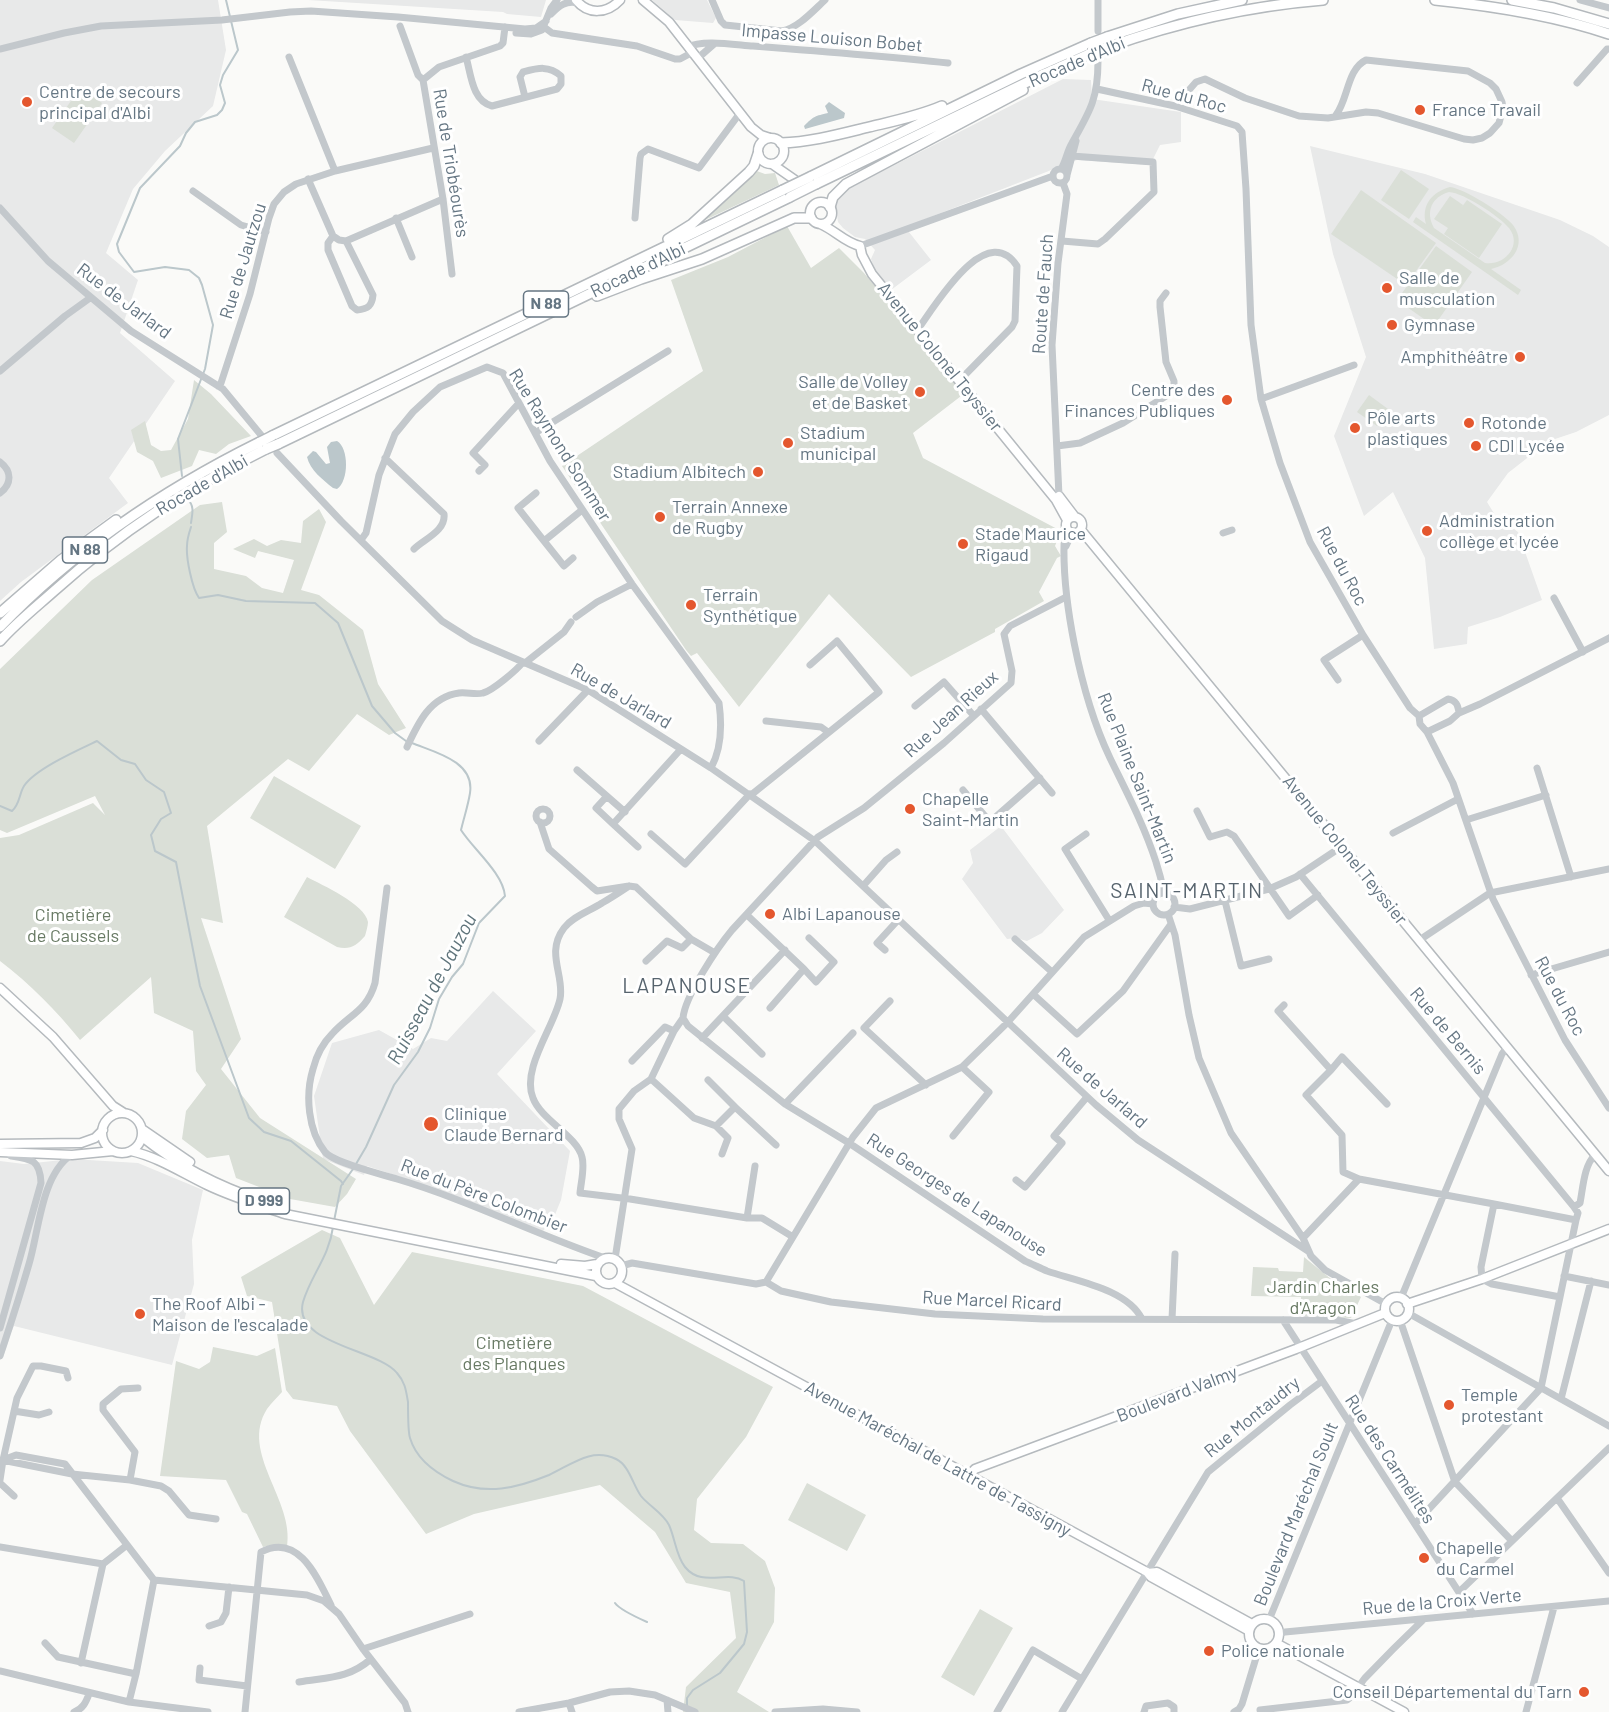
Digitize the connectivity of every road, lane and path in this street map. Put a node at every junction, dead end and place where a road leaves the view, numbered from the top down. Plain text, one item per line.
1 (557, 0) edge
2 (621, 0) edge
3 (638, 0) edge
4 (712, 0) edge
5 (825, 0) edge
6 (1098, 0) edge
7 (1242, 0) edge
8 (1323, 0) edge
9 (1435, 0) edge
10 (1512, 0) edge
11 (1580, 0) edge
12 (577, 1) edge
13 (645, 2) edge
14 (1609, 8) edge
15 (546, 22) junction
16 (1609, 24) edge
17 (400, 26) dead end
18 (505, 29) junction
19 (1098, 31) dead end
20 (1609, 34) edge
21 (1107, 42) junction
22 (714, 44) junction
23 (0, 49) edge
24 (1609, 49) edge
25 (693, 53) junction
26 (290, 57) dead end
27 (466, 57) junction
28 (1098, 61) dead end
29 (948, 63) dead end
30 (1044, 74) junction
31 (423, 80) junction
32 (1577, 83) dead end
33 (1097, 89) junction
34 (525, 98) junction
35 (964, 102) junction
36 (1175, 106) junction
37 (740, 113) junction
38 (1336, 116) junction
39 (751, 127) junction
40 (1080, 130) junction
41 (770, 138) junction
42 (781, 143) junction
43 (433, 148) junction
44 (758, 151) junction
45 (1072, 156) junction
46 (782, 158) junction
47 (772, 164) junction
48 (1061, 169) junction
49 (335, 171) junction
50 (1067, 175) junction
51 (1053, 176) junction
52 (308, 179) junction
53 (813, 180) junction
54 (1063, 183) junction
55 (193, 191) dead end
56 (442, 199) junction
57 (819, 202) junction
58 (830, 207) junction
59 (0, 208) edge
60 (810, 215) junction
61 (396, 218) junction
62 (635, 218) dead end
63 (831, 218) junction
64 (820, 224) junction
65 (835, 230) junction
66 (266, 232) junction
67 (333, 236) junction
68 (346, 241) junction
69 (1062, 241) junction
70 (860, 246) junction
71 (661, 248) junction
72 (412, 257) dead end
73 (452, 274) dead end
74 (1166, 293) dead end
75 (90, 298) junction
76 (577, 300) junction
77 (918, 329) junction
78 (668, 351) dead end
79 (1354, 365) dead end
80 (0, 371) edge
81 (960, 380) junction
82 (216, 384) junction
83 (1261, 399) junction
84 (519, 403) junction
85 (535, 433) junction
86 (262, 442) junction
87 (276, 444) junction
88 (1057, 446) junction
89 (385, 458) junction
90 (0, 462) edge
91 (479, 471) dead end
92 (178, 485) junction
93 (1046, 487) junction
94 (0, 493) edge
95 (536, 493) dead end
96 (1059, 496) junction
97 (582, 510) junction
98 (1069, 521) junction
99 (1232, 530) dead end
100 (1076, 532) junction
101 (1223, 533) dead end
102 (361, 540) junction
103 (544, 541) junction
104 (1065, 548) junction
105 (414, 549) dead end
106 (573, 558) dead end
107 (632, 584) junction
108 (1066, 597) junction
109 (1554, 598) dead end
110 (0, 614) edge
111 (0, 627) edge
112 (1364, 635) junction
113 (1609, 639) edge
114 (0, 641) edge
115 (1583, 652) junction
116 (524, 663) junction
117 (810, 665) dead end
118 (1338, 680) dead end
119 (588, 690) junction
120 (915, 706) dead end
121 (981, 709) junction
122 (1459, 713) junction
123 (974, 716) junction
124 (1419, 716) junction
125 (766, 721) dead end
126 (828, 732) junction
127 (1427, 732) junction
128 (539, 741) dead end
129 (407, 747) dead end
130 (681, 749) junction
131 (711, 768) junction
132 (1537, 768) dead end
133 (577, 770) dead end
134 (1040, 778) junction
135 (963, 790) dead end
136 (1052, 793) dead end
137 (751, 795) junction
138 (1546, 795) junction
139 (607, 796) junction
140 (1458, 799) junction
141 (1197, 811) dead end
142 (625, 812) junction
143 (1466, 820) junction
144 (540, 822) dead end
145 (614, 824) junction
146 (1393, 833) dead end
147 (651, 834) dead end
148 (1086, 834) dead end
149 (815, 841) junction
150 (1341, 847) junction
151 (638, 848) dead end
152 (897, 852) dead end
153 (1609, 869) edge
154 (1300, 873) junction
155 (1571, 877) junction
156 (629, 886) junction
157 (863, 886) junction
158 (387, 888) dead end
159 (1269, 889) junction
160 (1163, 893) junction
161 (1490, 893) junction
162 (1318, 895) junction
163 (1225, 901) junction
164 (1153, 904) junction
165 (1174, 907) junction
166 (1168, 914) junction
167 (747, 915) junction
168 (899, 920) junction
169 (1109, 921) junction
170 (1171, 924) junction
171 (809, 938) dead end
172 (691, 939) junction
173 (1015, 939) dead end
174 (1420, 942) junction
175 (785, 950) junction
176 (885, 950) dead end
177 (1609, 952) edge
178 (715, 953) junction
179 (1269, 959) dead end
180 (646, 961) dead end
181 (804, 969) junction
182 (1052, 972) junction
183 (1531, 975) junction
184 (0, 988) edge
185 (1033, 994) junction
186 (890, 1001) dead end
187 (1284, 1005) dead end
188 (770, 1008) dead end
189 (723, 1016) junction
190 (683, 1018) junction
191 (1007, 1023) junction
192 (44, 1029) junction
193 (674, 1030) junction
194 (853, 1034) dead end
195 (702, 1038) junction
196 (1507, 1047) junction
197 (762, 1054) dead end
198 (632, 1061) dead end
199 (962, 1067) junction
200 (1331, 1070) junction
201 (651, 1080) junction
202 (708, 1080) dead end
203 (926, 1085) junction
204 (1087, 1097) junction
205 (1484, 1097) junction
206 (785, 1104) junction
207 (1387, 1104) dead end
208 (735, 1107) junction
209 (1609, 1108) edge
210 (124, 1113) junction
211 (110, 1118) junction
212 (716, 1126) junction
213 (103, 1130) junction
214 (142, 1133) junction
215 (953, 1136) dead end
216 (849, 1143) junction
217 (0, 1144) edge
218 (776, 1145) dead end
219 (113, 1151) junction
220 (131, 1151) junction
221 (0, 1153) edge
222 (722, 1154) dead end
223 (72, 1155) junction
224 (1596, 1155) junction
225 (755, 1166) dead end
226 (1609, 1171) edge
227 (1359, 1179) junction
228 (1016, 1180) dead end
229 (1443, 1194) junction
230 (625, 1199) junction
231 (1494, 1204) junction
232 (1574, 1207) junction
233 (747, 1218) junction
234 (1576, 1220) junction
235 (320, 1221) junction
236 (1609, 1229) edge
237 (793, 1237) junction
238 (1303, 1238) junction
239 (1571, 1243) junction
240 (1308, 1251) junction
241 (1175, 1254) dead end
242 (516, 1259) junction
243 (600, 1261) junction
244 (619, 1271) junction
245 (596, 1275) junction
246 (1564, 1276) junction
247 (1482, 1279) junction
248 (1591, 1281) junction
249 (766, 1282) junction
250 (1609, 1285) edge
251 (1560, 1298) junction
252 (1405, 1305) junction
253 (1385, 1308) junction
254 (1173, 1319) junction
255 (1142, 1320) junction
256 (1283, 1320) junction
257 (1396, 1320) junction
258 (1357, 1324) junction
259 (0, 1328) edge
260 (1300, 1347) junction
261 (0, 1356) edge
262 (68, 1378) dead end
263 (1322, 1382) junction
264 (138, 1388) dead end
265 (1541, 1388) junction
266 (1561, 1399) junction
267 (14, 1411) junction
268 (49, 1412) dead end
269 (1349, 1423) junction
270 (1609, 1426) edge
271 (1609, 1448) edge
272 (1, 1460) edge
273 (72, 1474) junction
274 (969, 1475) junction
275 (130, 1480) junction
276 (0, 1482) edge
277 (1455, 1482) junction
278 (14, 1496) dead end
279 (1557, 1498) junction
280 (216, 1519) dead end
281 (1415, 1524) junction
282 (1512, 1541) junction
283 (127, 1545) junction
284 (0, 1547) edge
285 (103, 1563) junction
286 (1148, 1572) junction
287 (1609, 1574) edge
288 (154, 1580) junction
289 (229, 1587) junction
290 (256, 1590) junction
291 (1459, 1592) junction
292 (1609, 1601) edge
293 (1554, 1607) junction
294 (333, 1608) junction
295 (470, 1614) dead end
296 (1473, 1614) junction
297 (1424, 1619) junction
298 (1269, 1620) junction
299 (209, 1626) dead end
300 (1250, 1628) junction
301 (1277, 1639) junction
302 (45, 1643) dead end
303 (1259, 1648) junction
304 (363, 1649) junction
305 (371, 1659) junction
306 (81, 1663) junction
307 (200, 1668) dead end
308 (0, 1671) edge
309 (136, 1674) junction
310 (1082, 1679) junction
311 (299, 1682) dead end
312 (247, 1686) junction
313 (1358, 1687) junction
314 (89, 1694) junction
315 (667, 1700) junction
316 (129, 1702) junction
317 (569, 1703) junction
318 (158, 1709) edge
319 (689, 1710) edge
320 (1260, 1710) dead end
321 (1237, 1711) edge
322 (74, 1712) edge
323 (208, 1712) edge
324 (244, 1712) edge
325 (408, 1712) edge
326 (519, 1712) edge
327 (572, 1712) edge
328 (668, 1712) edge
329 (775, 1712) edge
330 (857, 1712) edge
331 (997, 1712) edge
332 (1062, 1712) edge
333 (1144, 1712) edge
334 (1174, 1712) edge
335 (1404, 1712) edge
336 (1527, 1712) edge

1 - 15 street
2 - 12 main road
3 - 13 main road
4 - 5 street
6 - 19 street
7 - 21 highway, Rocade d'Albi / N 88
8 - 21 highway, Rocade d'Albi / N 88
9 - 20 highway
10 - 16 highway
11 - 14 street
12 - 15 street
13 - 25 main road
15 - 18 street
15 - 25 street, Impasse Louison Bobet
17 - 31 street, Rue de Triobéourès
18 - 23 street
18 - 27 street
21 - 30 highway, Rocade d'Albi / N 88, bridge
21 - 35 highway, Rocade d'Albi / N 88, bridge
22 - 25 street
22 - 25 street, Impasse Louison Bobet
22 - 29 street, Impasse Louison Bobet
24 - 32 street
25 - 37 main road
26 - 49 street
27 - 31 street
27 - 34 street
28 - 33 street
30 - 53 highway, Rocade d'Albi / N 88
30 - 58 highway
31 - 43 street, Rue de Triobéourès
33 - 36 street, Rue du Roc
33 - 40 street
34 - 34 street
35 - 42 highway
35 - 53 highway, Rocade d'Albi / N 88
36 - 38 street
36 - 83 street, Rue du Roc
37 - 39 main road
37 - 62 street
38 - 38 street
39 - 41 main road
39 - 44 main road
40 - 45 street
40 - 48 street
41 - 42 main road
41 - 44 main road
42 - 46 main road
43 - 49 street, Rue de Jautzou
43 - 56 street, Rue de Triobéourès
44 - 47 main road
44 - 71 highway
45 - 50 street
45 - 69 street
46 - 47 main road
46 - 47 main road
48 - 50 street
48 - 51 street
49 - 52 street, Rue de Jautzou
50 - 54 street
51 - 54 street
51 - 70 street
52 - 66 street, Rue de Jautzou
52 - 67 street
53 - 71 highway, Rocade d'Albi / N 88, bridge
53 - 76 highway, Rocade d'Albi / N 88, bridge
54 - 69 street, Route de Fauch
55 - 66 street
56 - 61 street
56 - 73 street, Rue de Triobéourès
57 - 58 main road
57 - 60 main road
57 - 60 main road
58 - 63 main road
59 - 75 street, Rue de Jarlard
60 - 64 main road
60 - 76 highway
61 - 68 street
61 - 72 street
63 - 64 main road
63 - 65 main road
64 - 65 main road
65 - 70 main road
66 - 82 street, Rue de Jautzou
67 - 68 street
67 - 68 street
69 - 88 street, Route de Fauch
70 - 77 main road, Avenue Colonel Teyssier
71 - 87 highway, Rocade d'Albi / N 88
74 - 88 street
75 - 80 street
75 - 82 street, Rue de Jarlard
76 - 87 highway, Rocade d'Albi / N 88
77 - 81 main road, Avenue Colonel Teyssier
77 - 81 street
78 - 85 street
79 - 83 street
81 - 93 main road, Avenue Colonel Teyssier
82 - 86 street, Rue de Jarlard
83 - 112 street, Rue du Roc
84 - 85 street, Rue Raymond Sommer
84 - 89 street, Rue Raymond Sommer
84 - 91 street
85 - 97 street, Rue Raymond Sommer
86 - 87 highway, Rocade d'Albi / N 88, bridge
86 - 92 highway, Rocade d'Albi / N 88
86 - 114 highway, Rocade d'Albi / N 88
87 - 102 street, Rue de Jarlard
88 - 96 street, Route de Fauch
89 - 102 street, Rue Raymond Sommer
89 - 105 street
90 - 94 street
92 - 110 highway
92 - 111 highway, Rocade d'Albi / N 88
93 - 96 main road, Avenue Colonel Teyssier
93 - 98 main road, Avenue Colonel Teyssier
95 - 103 street
96 - 98 main road, Avenue Colonel Teyssier
97 - 103 street
97 - 107 street, Rue Raymond Sommer
98 - 100 main road
98 - 100 main road
98 - 104 street
99 - 101 street
100 - 104 street, Rue Plaine Saint-Martin
100 - 150 main road, Avenue Colonel Teyssier
102 - 116 street, Rue de Jarlard
103 - 106 street
104 - 108 street, Rue Plaine Saint-Martin
107 - 116 street
107 - 131 street, Rue Raymond Sommer
108 - 121 street, Rue Jean Rieux
108 - 160 street, Rue Plaine Saint-Martin
109 - 115 street
112 - 118 street
112 - 124 street, Rue du Roc
113 - 115 street
115 - 122 street
116 - 119 street, Rue de Jarlard
116 - 129 street
117 - 126 street
119 - 128 street
119 - 130 street, Rue de Jarlard
120 - 123 street
121 - 123 street, Rue Jean Rieux
121 - 134 street
122 - 124 street
122 - 127 street
123 - 149 street, Rue Jean Rieux
124 - 127 street, Rue du Roc
125 - 126 street
126 - 137 street
127 - 140 street, Rue du Roc
130 - 131 street, Rue de Jarlard
130 - 142 street
131 - 137 street, Rue de Jarlard
132 - 138 street
133 - 139 street
134 - 135 street
134 - 136 street
137 - 147 street
137 - 149 street, Rue de Jarlard
138 - 143 street
138 - 155 street
139 - 142 street
139 - 145 street
140 - 143 street, Rue du Roc
140 - 146 street
141 - 159 street
142 - 145 street
143 - 161 street, Rue du Roc
144 - 156 street
145 - 151 street
148 - 169 street
149 - 157 street, Rue de Jarlard
149 - 167 street, Rue Jean Rieux
150 - 154 street
150 - 174 main road, Avenue Colonel Teyssier
152 - 157 street
153 - 155 street
154 - 159 street
154 - 162 street, Rue de Bernis
155 - 161 street
156 - 172 street
156 - 230 street
157 - 168 street, Rue de Jarlard
158 - 243 street, Rue du Père Colombier
159 - 162 street
159 - 163 street
160 - 164 street, Rue Plaine Saint-Martin
160 - 165 street, Rue Plaine Saint-Martin
161 - 174 street
161 - 183 street, Rue du Roc
162 - 205 street, Rue de Bernis
163 - 165 street
163 - 179 street
164 - 166 street
164 - 169 street
165 - 166 street
166 - 170 street
167 - 175 street
167 - 178 street, Rue Jean Rieux
168 - 176 street
168 - 191 street, Rue de Jarlard
169 - 182 street
170 - 185 street
170 - 238 street
171 - 181 street
172 - 178 street
172 - 180 street
173 - 182 street
174 - 196 main road, Avenue Colonel Teyssier
175 - 181 street
175 - 189 street
177 - 183 street
178 - 190 street, Rue Jean Rieux
181 - 188 street
182 - 185 street
183 - 209 street, Rue du Roc
184 - 192 main road
185 - 191 street
186 - 203 street
187 - 200 street
189 - 195 street
189 - 197 street
190 - 193 street, Rue Jean Rieux
190 - 195 street, Rue Georges de Lapanouse
191 - 199 street
191 - 204 street, Rue de Jarlard
192 - 210 main road
192 - 211 main road
193 - 198 street
193 - 201 street
194 - 206 street
195 - 206 street, Rue Georges de Lapanouse
196 - 205 street
196 - 224 main road, Avenue Colonel Teyssier
199 - 203 street
199 - 215 street
200 - 207 street
200 - 227 street
201 - 212 street
201 - 230 street
202 - 208 street
203 - 216 street
204 - 228 street
204 - 240 street, Rue de Jarlard
205 - 229 street
205 - 232 street, Rue de Bernis
206 - 216 street, Rue Georges de Lapanouse
208 - 212 street
208 - 218 street
210 - 211 main road
210 - 214 main road
211 - 213 main road
212 - 222 street
213 - 217 main road
213 - 219 main road
214 - 220 main road
214 - 235 main road, D 999
216 - 237 street
216 - 255 street, Rue Georges de Lapanouse
219 - 220 main road
219 - 223 main road
220 - 235 main road
221 - 223 main road
221 - 259 street
223 - 261 street
224 - 226 main road, Avenue Colonel Teyssier
224 - 232 street
225 - 233 street
227 - 229 street
227 - 238 street
229 - 231 street
229 - 252 street
230 - 233 street
230 - 244 street
231 - 234 street
231 - 247 street
232 - 234 street
233 - 237 street
234 - 239 street
235 - 242 main road
236 - 239 main road
237 - 249 street
238 - 240 street
239 - 246 street
239 - 247 main road
240 - 253 street
241 - 254 street
242 - 243 main road
242 - 245 main road
243 - 244 main road
243 - 245 main road
244 - 245 main road, Avenue Maréchal de Lattre de Tassigny
244 - 249 street, Rue Marcel Ricard
244 - 274 main road, Avenue Maréchal de Lattre de Tassigny
246 - 248 street
246 - 251 street
247 - 251 street
247 - 252 main road
248 - 250 street
248 - 266 street
249 - 255 street, Rue Marcel Ricard
251 - 265 street
252 - 253 main road, Boulevard Valmy
252 - 257 main road
252 - 265 street
253 - 257 main road
253 - 258 main road, Boulevard Valmy
254 - 255 street, Rue Marcel Ricard
254 - 256 street, Rue Marcel Ricard
256 - 258 street, Rue Marcel Ricard
256 - 260 street, Rue des Carmélites
257 - 269 street, Boulevard Maréchal Soult
257 - 277 street
258 - 260 main road, Boulevard Valmy
260 - 263 street, Rue des Carmélites
260 - 274 main road, Boulevard Valmy
262 - 267 street
263 - 269 street, Rue des Carmélites
263 - 286 street, Rue Montaudry
264 - 275 street
265 - 266 street
265 - 277 street
266 - 270 street
267 - 268 street
267 - 272 street
269 - 281 street, Rue des Carmélites
269 - 298 street, Boulevard Maréchal Soult
271 - 279 street
272 - 273 street
272 - 276 street
273 - 275 street
273 - 283 street
274 - 286 main road, Avenue Maréchal de Lattre de Tassigny
275 - 280 street
276 - 278 street
277 - 281 street
277 - 282 street
279 - 282 street
279 - 287 street
281 - 291 street, Rue des Carmélites
282 - 291 street
283 - 285 street
283 - 288 street
284 - 285 street
285 - 306 street
286 - 300 main road, Avenue Maréchal de Lattre de Tassigny
286 - 310 street, Rue Montaudry
288 - 289 street
288 - 309 street
289 - 290 street
289 - 299 street
290 - 294 street
290 - 294 street
290 - 312 street
291 - 296 street, Rue des Carmélites
292 - 293 street, Rue de la Croix Verte
293 - 296 street, Rue de la Croix Verte
293 - 336 street
294 - 304 street
295 - 304 street
296 - 297 street, Rue de la Croix Verte
297 - 301 street, Rue de la Croix Verte
297 - 313 street
298 - 300 main road
298 - 301 main road
300 - 303 main road
301 - 303 main road
301 - 313 main road
302 - 306 street
303 - 321 street
304 - 305 street
305 - 311 street
305 - 325 street
306 - 309 street
307 - 312 street
308 - 314 street
309 - 316 street
310 - 331 street
310 - 332 street, Rue Montaudry
312 - 324 street
313 - 320 street
313 - 335 main road
314 - 316 street
314 - 322 street
315 - 317 street
315 - 319 street
315 - 328 street
316 - 318 street
317 - 326 street
317 - 327 street
318 - 323 street
329 - 330 street
333 - 334 street

